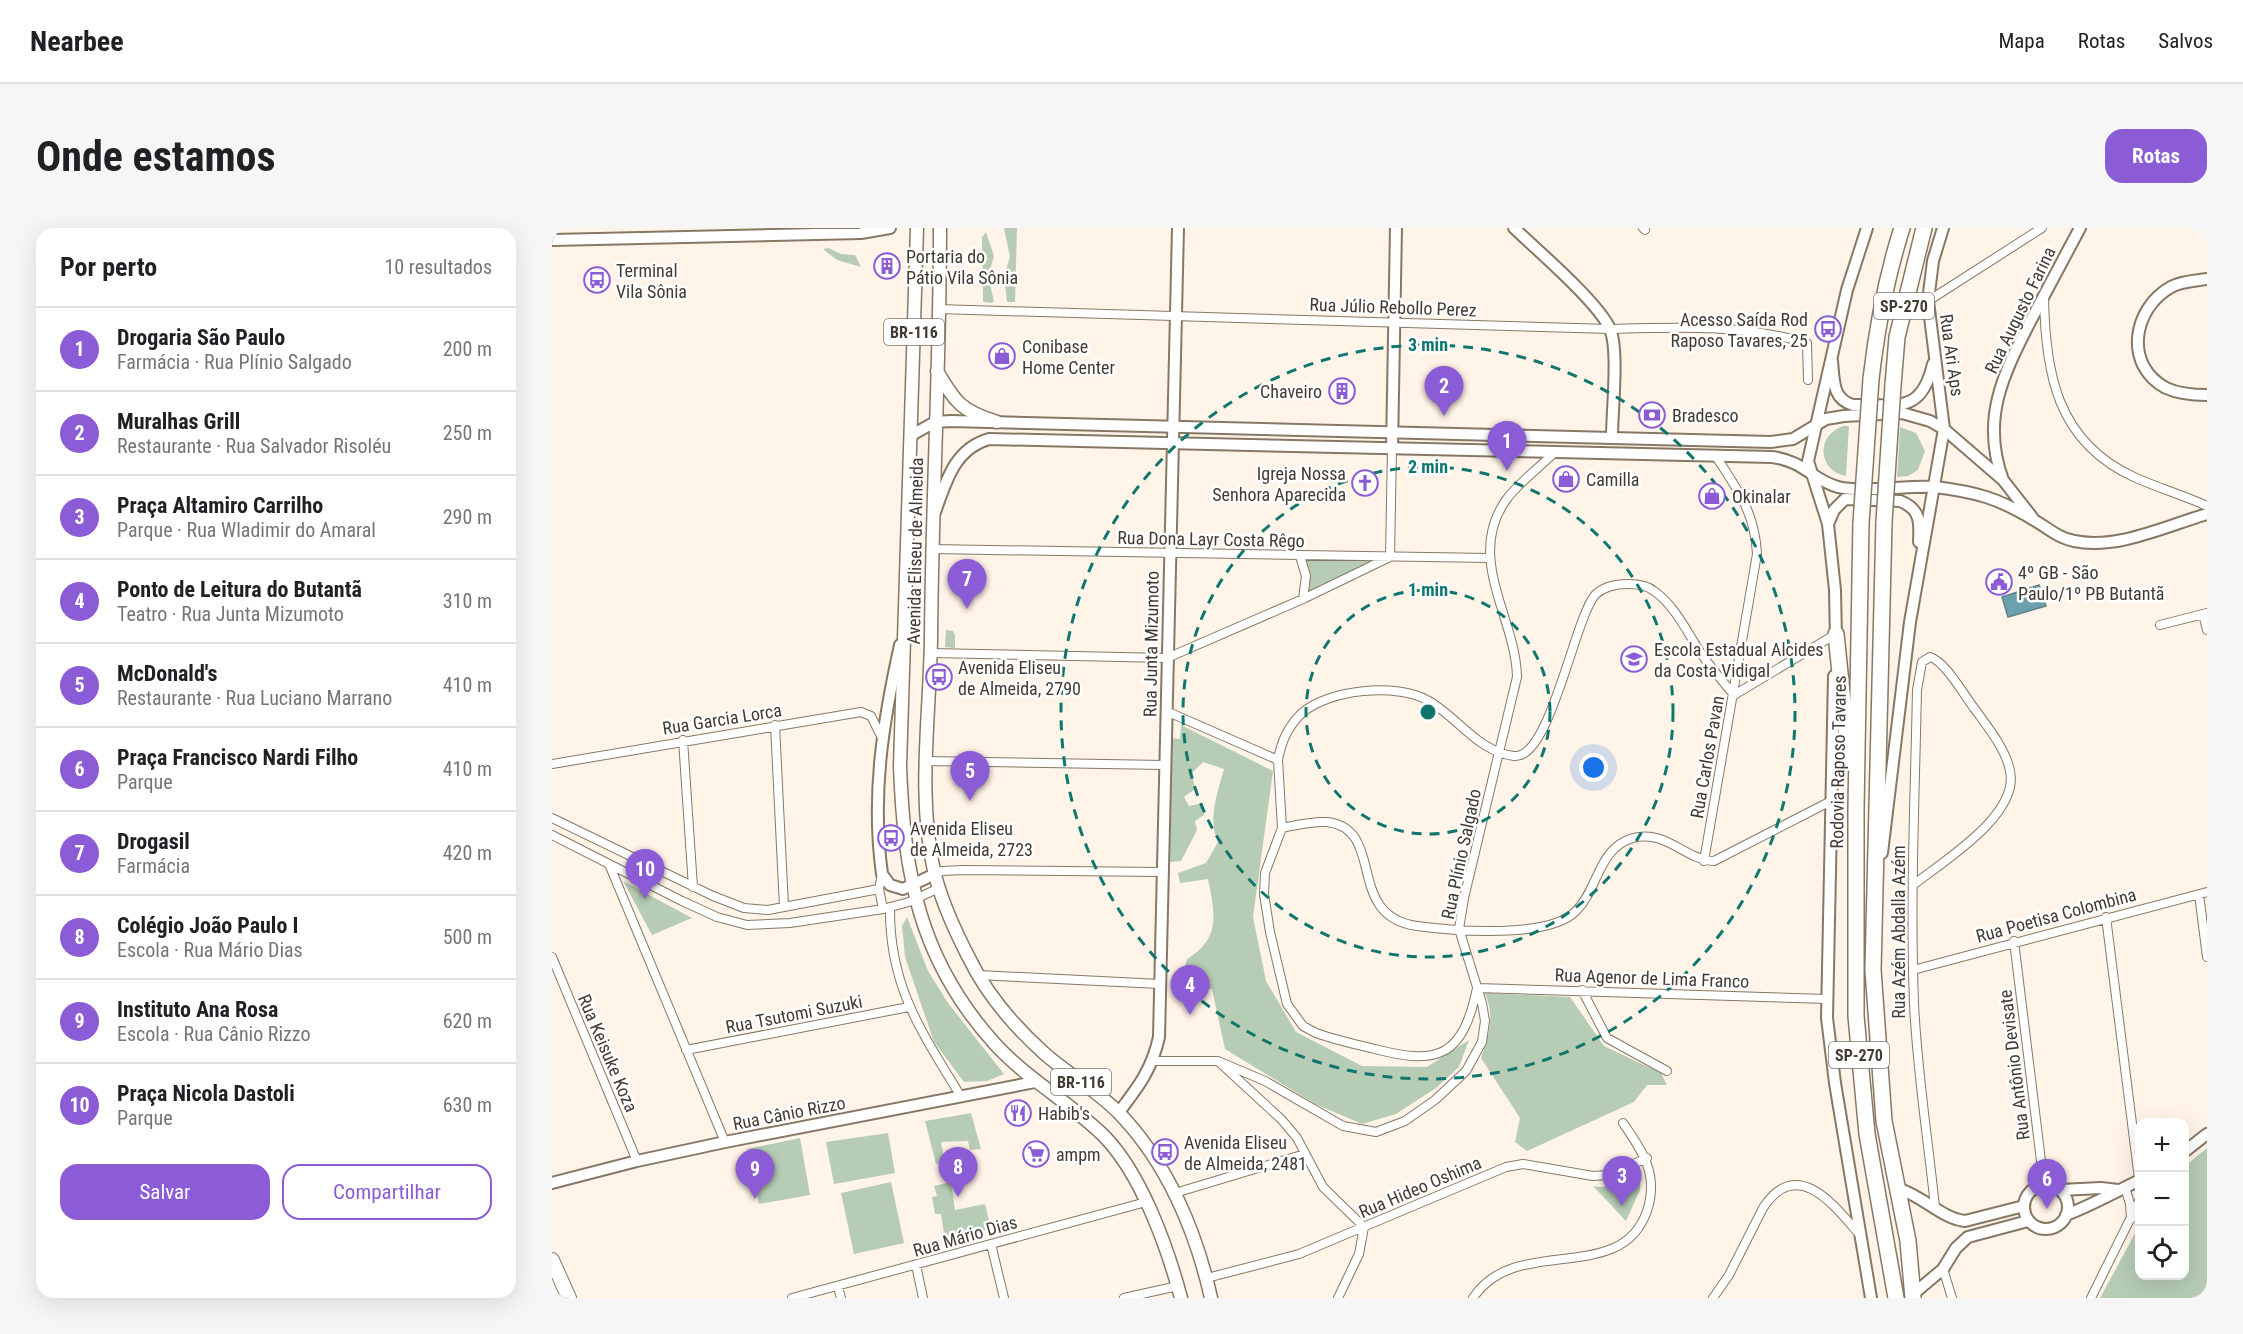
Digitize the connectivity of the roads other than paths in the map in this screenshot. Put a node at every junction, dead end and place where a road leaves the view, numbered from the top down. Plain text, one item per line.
1 (586, 228) edge
2 (890, 228) edge
3 (917, 228) edge
4 (940, 228) edge
5 (1178, 228) edge
6 (1396, 228) edge
7 (1514, 228) edge
8 (1867, 228) edge
9 (1902, 228) edge
10 (1924, 228) edge
11 (1943, 228) edge
12 (2042, 228) edge
13 (2080, 228) edge
14 (868, 230) edge
15 (552, 240) edge
16 (585, 240) junction
17 (2207, 279) edge
18 (2044, 295) junction
19 (1928, 301) junction
20 (938, 309) junction
21 (1176, 316) junction
22 (1395, 322) junction
23 (1610, 329) junction
24 (1831, 354) junction
25 (1934, 358) junction
26 (937, 370) junction
27 (1808, 380) dead end
28 (2207, 395) edge
29 (935, 422) junction
30 (997, 422) junction
31 (1173, 426) junction
32 (1813, 428) junction
33 (1944, 429) junction
34 (1392, 431) junction
35 (910, 436) junction
36 (1612, 436) junction
37 (1173, 442) junction
38 (1392, 448) junction
39 (1555, 452) junction
40 (1715, 455) junction
41 (1810, 471) junction
42 (2003, 480) junction
43 (1935, 488) junction
44 (2207, 506) edge
45 (2207, 514) edge
46 (933, 519) junction
47 (2034, 520) junction
48 (1828, 524) junction
49 (932, 549) junction
50 (1170, 553) junction
51 (1300, 556) junction
52 (1390, 556) junction
53 (1489, 558) junction
54 (1918, 571) junction
55 (1303, 599) junction
56 (2205, 614) edge
57 (2160, 626) dead end
58 (2207, 630) edge
59 (903, 633) junction
60 (1836, 634) junction
61 (931, 652) junction
62 (1167, 658) junction
63 (1734, 695) junction
64 (1166, 711) junction
65 (775, 725) junction
66 (882, 738) junction
67 (683, 740) junction
68 (1500, 751) junction
69 (925, 760) junction
70 (1278, 760) junction
71 (552, 764) edge
72 (1164, 765) junction
73 (1831, 801) junction
74 (1856, 808) junction
75 (552, 818) edge
76 (1282, 828) junction
77 (552, 835) edge
78 (1704, 861) junction
79 (609, 864) junction
80 (1162, 872) junction
81 (882, 874) junction
82 (935, 874) junction
83 (1913, 885) junction
84 (693, 886) junction
85 (939, 888) junction
86 (879, 890) junction
87 (914, 892) junction
88 (2203, 893) edge
89 (1874, 903) junction
90 (784, 907) junction
91 (886, 908) junction
92 (2106, 917) junction
93 (1459, 929) junction
94 (2014, 941) junction
95 (552, 957) edge
96 (2207, 957) edge
97 (1913, 970) junction
98 (978, 975) junction
99 (1160, 984) junction
100 (1477, 988) junction
101 (1582, 990) junction
102 (1827, 999) junction
103 (909, 1007) junction
104 (686, 1050) junction
105 (1154, 1061) junction
106 (1218, 1061) junction
107 (1668, 1071) dead end
108 (1035, 1082) junction
109 (960, 1095) junction
110 (1119, 1112) junction
111 (1623, 1123) dead end
112 (2207, 1134) edge
113 (725, 1142) junction
114 (2189, 1148) edge
115 (1305, 1154) junction
116 (1647, 1158) junction
117 (637, 1161) junction
118 (2138, 1172) edge
119 (552, 1183) edge
120 (2135, 1184) edge
121 (2044, 1185) junction
122 (2121, 1188) junction
123 (1899, 1189) junction
124 (2060, 1190) junction
125 (1175, 1193) junction
126 (1146, 1203) junction
127 (2024, 1206) junction
128 (1935, 1207) junction
129 (2135, 1210) edge
130 (2066, 1215) junction
131 (2131, 1220) junction
132 (2028, 1221) junction
133 (1364, 1227) junction
134 (1863, 1238) junction
135 (991, 1244) junction
136 (552, 1260) edge
137 (916, 1265) junction
138 (1943, 1269) junction
139 (1207, 1278) junction
140 (838, 1287) junction
141 (1180, 1292) edge
142 (1912, 1296) edge
143 (569, 1298) edge
144 (792, 1298) edge
145 (841, 1298) edge
146 (923, 1298) edge
147 (1004, 1298) edge
148 (1124, 1298) edge
149 (1211, 1298) edge
150 (1338, 1298) edge
151 (1473, 1298) edge
152 (1713, 1298) edge
153 (1870, 1298) edge
154 (1896, 1298) edge
155 (1952, 1298) edge
156 (2091, 1298) edge

1 - 16 street
2 - 14 main road
3 - 35 main road, Avenida Eliseu de Almeida / BR-116
4 - 20 main road, Avenida Eliseu de Almeida / BR-116
5 - 21 main road, Rua Junta Mizumoto
6 - 22 main road
7 - 23 main road
8 - 24 main road
9 - 74 highway, Rodovia Raposo Tavares / SP-270, bridge
10 - 89 highway, SP-270, bridge
11 - 19 main road, Rua Ari Aps
12 - 19 street
13 - 18 main road, Rua Augusto Farina
14 - 16 main road
15 - 16 main road
17 - 28 main road
18 - 42 main road, Rua Augusto Farina
18 - 44 street
19 - 25 main road, Rua Ari Aps
20 - 21 street, Rua Júlio Rebollo Perez
20 - 26 main road, Avenida Eliseu de Almeida / BR-116
21 - 22 street, Rua Júlio Rebollo Perez
21 - 31 main road, Rua Junta Mizumoto
22 - 23 street, Rua Júlio Rebollo Perez
22 - 34 main road
23 - 27 street, Rua Júlio Rebollo Perez
23 - 36 main road
24 - 25 main road
24 - 32 main road
25 - 33 main road, Rua Ari Aps
26 - 29 main road, Avenida Eliseu de Almeida / BR-116
26 - 30 main road
29 - 30 main road, Rua Augusto Farina
29 - 35 main road
29 - 46 main road, Avenida Eliseu de Almeida / BR-116
30 - 31 main road, Rua Augusto Farina
31 - 34 main road, Rua Augusto Farina
31 - 37 main road, Rua Junta Mizumoto
32 - 33 main road, Rua Augusto Farina
32 - 36 main road, Rua Augusto Farina
32 - 41 main road
33 - 42 main road, Rua Augusto Farina
33 - 43 main road, Rua Ari Aps
34 - 36 main road, Rua Augusto Farina
34 - 38 main road
35 - 59 main road, Avenida Eliseu de Almeida / BR-116
37 - 38 main road, Rua Augusto Farina
37 - 46 main road, Rua Augusto Farina
37 - 50 main road, Rua Junta Mizumoto
38 - 39 main road, Rua Augusto Farina
38 - 52 street
39 - 40 main road, Rua Augusto Farina
39 - 53 street, Rua Plínio Salgado
40 - 41 main road, Rua Augusto Farina
40 - 63 street, Rua Carlos Pavan
41 - 43 main road, Rua Augusto Farina
41 - 48 main road
42 - 47 main road, Rua Augusto Farina
43 - 47 main road, Rua Augusto Farina
43 - 54 main road, Rua Azém Abdalla Azém
45 - 47 main road, Rua Augusto Farina
46 - 49 main road, Avenida Eliseu de Almeida / BR-116
48 - 54 main road
48 - 60 main road
49 - 50 street, Rua Dona Layr Costa Rêgo
49 - 61 main road, Avenida Eliseu de Almeida / BR-116
50 - 51 street, Rua Dona Layr Costa Rêgo
50 - 62 main road, Rua Junta Mizumoto
51 - 52 street, Rua Dona Layr Costa Rêgo
51 - 55 street
52 - 53 street, Rua Dona Layr Costa Rêgo
52 - 55 street
53 - 68 street, Rua Plínio Salgado
54 - 89 main road, Rua Azém Abdalla Azém
55 - 62 street
56 - 57 street
56 - 58 street
59 - 66 main road, Avenida Eliseu de Almeida
59 - 87 main road, Avenida Eliseu de Almeida / BR-116
60 - 63 street
60 - 73 main road
60 - 74 highway
61 - 62 street
61 - 69 main road, Avenida Eliseu de Almeida / BR-116
62 - 64 main road, Rua Junta Mizumoto
63 - 68 street
63 - 78 street, Rua Carlos Pavan
64 - 70 street
64 - 72 main road, Rua Junta Mizumoto
65 - 66 street, Rua Garcia Lorca
65 - 67 street, Rua Garcia Lorca
65 - 90 street
66 - 81 main road, Avenida Eliseu de Almeida
67 - 71 street, Rua Garcia Lorca
67 - 84 street
68 - 70 street
68 - 93 street, Rua Plínio Salgado
69 - 72 street
69 - 82 main road, Avenida Eliseu de Almeida / BR-116
70 - 76 street
72 - 80 main road, Rua Junta Mizumoto
73 - 78 street
73 - 102 main road
74 - 154 highway, Rodovia Raposo Tavares / SP-270
75 - 84 street
76 - 93 street
76 - 100 street
77 - 79 street
78 - 93 street
79 - 91 street
79 - 104 street
80 - 82 street
80 - 99 main road, Rua Junta Mizumoto
81 - 86 street, Avenida Eliseu de Almeida
81 - 87 main road
82 - 85 main road, Avenida Eliseu de Almeida / BR-116
82 - 87 main road
83 - 83 street, Rua Azém Abdalla Azém
83 - 97 street, Rua Azém Abdalla Azém
84 - 90 street
85 - 87 street
85 - 98 main road, Avenida Eliseu de Almeida / BR-116
86 - 90 street
86 - 91 street, Avenida Eliseu de Almeida
87 - 91 street
87 - 108 main road, Avenida Eliseu de Almeida / BR-116
88 - 92 street, Rua Poetisa Colombina
88 - 96 street
89 - 123 highway, SP-270
91 - 103 street, Avenida Eliseu de Almeida
92 - 94 street, Rua Poetisa Colombina
92 - 118 street
93 - 100 street, Rua Plínio Salgado
94 - 97 street, Rua Poetisa Colombina
94 - 121 street, Rua Antônio Devisate
95 - 117 street, Rua Keisuke Koza
97 - 128 street, Rua Azém Abdalla Azém
98 - 99 street
98 - 110 main road, Avenida Eliseu de Almeida / BR-116
99 - 105 main road, Rua Junta Mizumoto
100 - 101 street, Rua Agenor de Lima Franco
100 - 106 street, Rua Plínio Salgado
101 - 102 street, Rua Agenor de Lima Franco
101 - 107 street
102 - 134 main road
103 - 104 street, Rua Tsutomi Suzuki
103 - 109 street, Avenida Eliseu de Almeida
104 - 113 street
105 - 106 street
105 - 110 main road, Rua Junta Mizumoto
106 - 115 street
108 - 109 main road, Rua Cânio Rizzo
108 - 126 main road, Avenida Eliseu de Almeida / BR-116
109 - 113 main road, Rua Cânio Rizzo
110 - 125 main road, Avenida Eliseu de Almeida / BR-116
111 - 116 street
112 - 114 main road
113 - 117 main road, Rua Cânio Rizzo
115 - 125 street
115 - 133 street
116 - 133 street, Rua Hideo Oshima
116 - 151 street
117 - 119 main road, Rua Cânio Rizzo
120 - 122 main road
121 - 124 main road
121 - 127 main road
122 - 124 main road
122 - 130 main road
122 - 131 street
123 - 128 main road
123 - 142 highway, SP-270
124 - 130 main road
125 - 139 main road, Avenida Eliseu de Almeida / BR-116
126 - 135 street, Rua Mário Dias
126 - 141 main road, Avenida Eliseu de Almeida / BR-116
127 - 128 main road
127 - 132 main road
129 - 131 street
130 - 132 main road
131 - 156 street
132 - 138 main road
133 - 139 street, Rua Hideo Oshima
133 - 150 street
134 - 152 street
134 - 153 main road
135 - 137 street, Rua Mário Dias
135 - 147 street
136 - 143 highway
137 - 140 street, Rua Mário Dias
137 - 146 street
138 - 142 main road
138 - 155 street
139 - 149 main road, Avenida Eliseu de Almeida / BR-116
140 - 144 street, Rua Mário Dias
140 - 145 street
141 - 148 street

